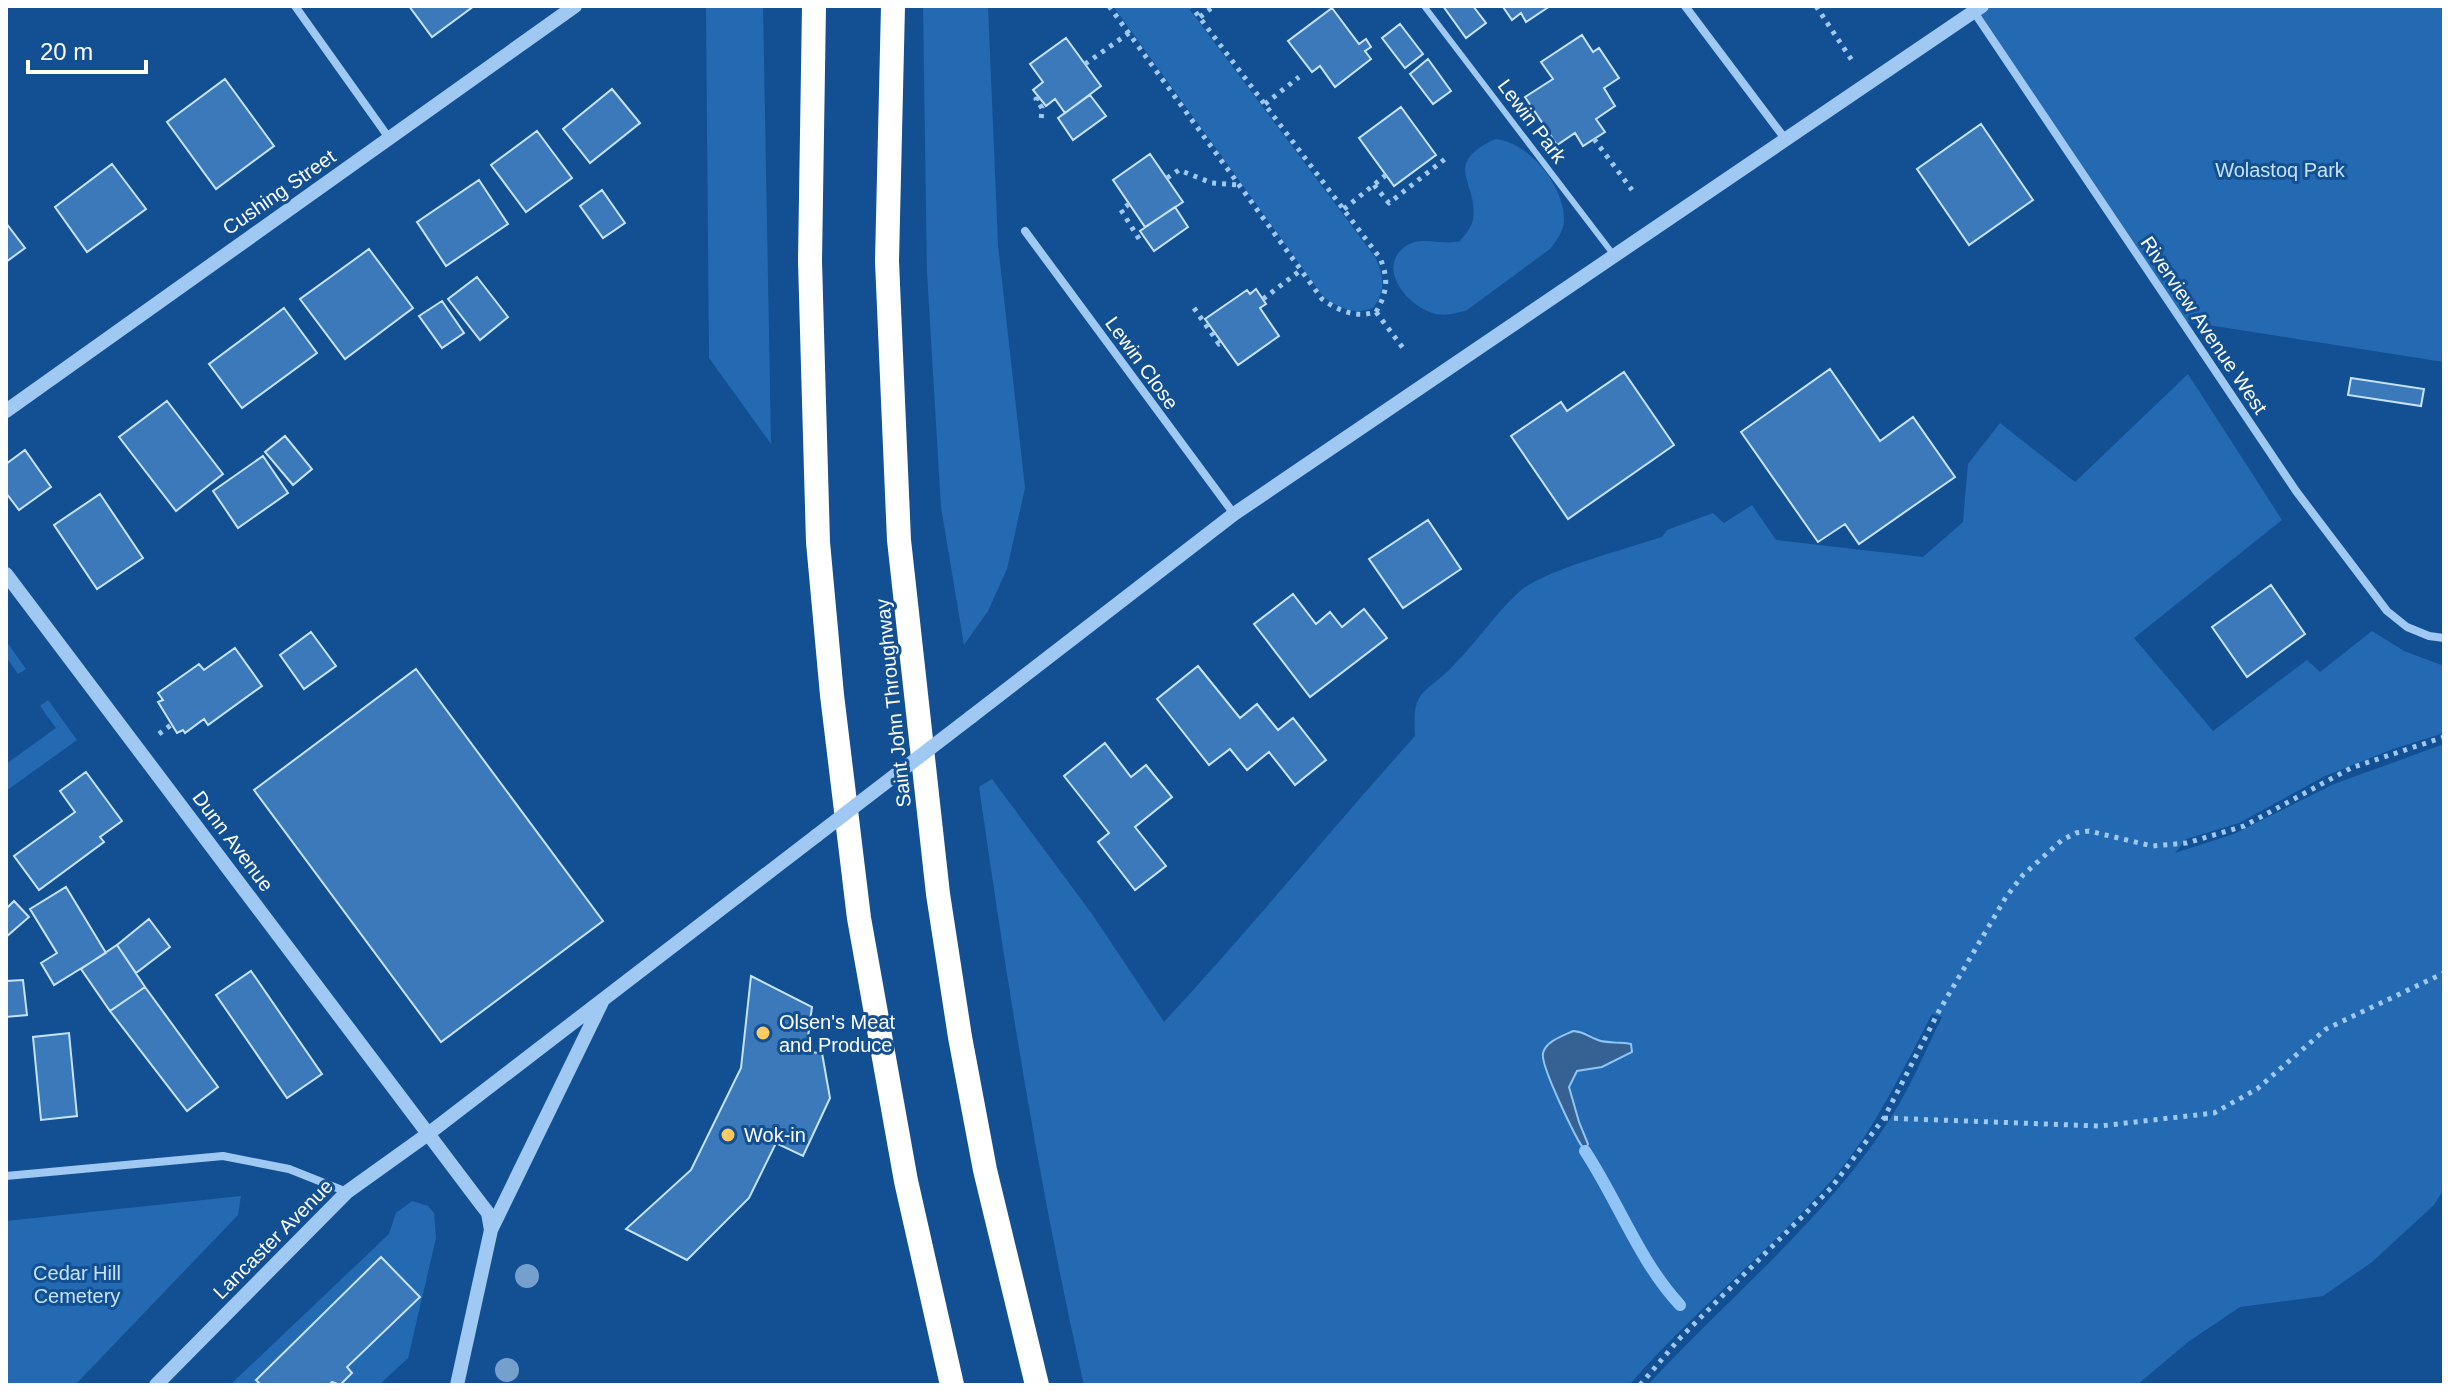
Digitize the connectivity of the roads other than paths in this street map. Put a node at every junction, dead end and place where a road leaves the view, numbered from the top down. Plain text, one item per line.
1 (295, 6) edge
2 (575, 6) edge
3 (814, 6) edge
4 (893, 6) edge
5 (1424, 6) edge
6 (1685, 6) edge
7 (1978, 9) edge
8 (389, 138) junction
9 (1786, 140) junction
10 (1025, 231) dead end
11 (1615, 256) junction
12 (6, 411) edge
13 (1234, 514) junction
14 (6, 574) edge
15 (2444, 638) edge
16 (603, 1000) junction
17 (428, 1134) junction
18 (6, 1176) edge
19 (347, 1192) junction
20 (491, 1230) junction
21 (156, 1385) edge
22 (457, 1385) edge
23 (952, 1385) edge
24 (1037, 1385) edge

1 - 8 street
2 - 8 street, Cushing Street
3 - 23 highway
4 - 24 highway, Saint John Throughway
5 - 11 lane, Lewin Park
6 - 9 street
7 - 9 street, Lancaster Avenue
7 - 15 street, Riverview Avenue West
8 - 12 street, Cushing Street
9 - 11 street, Lancaster Avenue
10 - 13 street, Lewin Close
11 - 13 street, Lancaster Avenue
13 - 16 street, Lancaster Avenue, bridge
14 - 17 street, Dunn Avenue
16 - 17 street, Lancaster Avenue
16 - 20 street
17 - 19 street, Lancaster Avenue
17 - 20 street, Dunn Avenue
18 - 19 street
19 - 21 street, Lancaster Avenue
20 - 22 street

